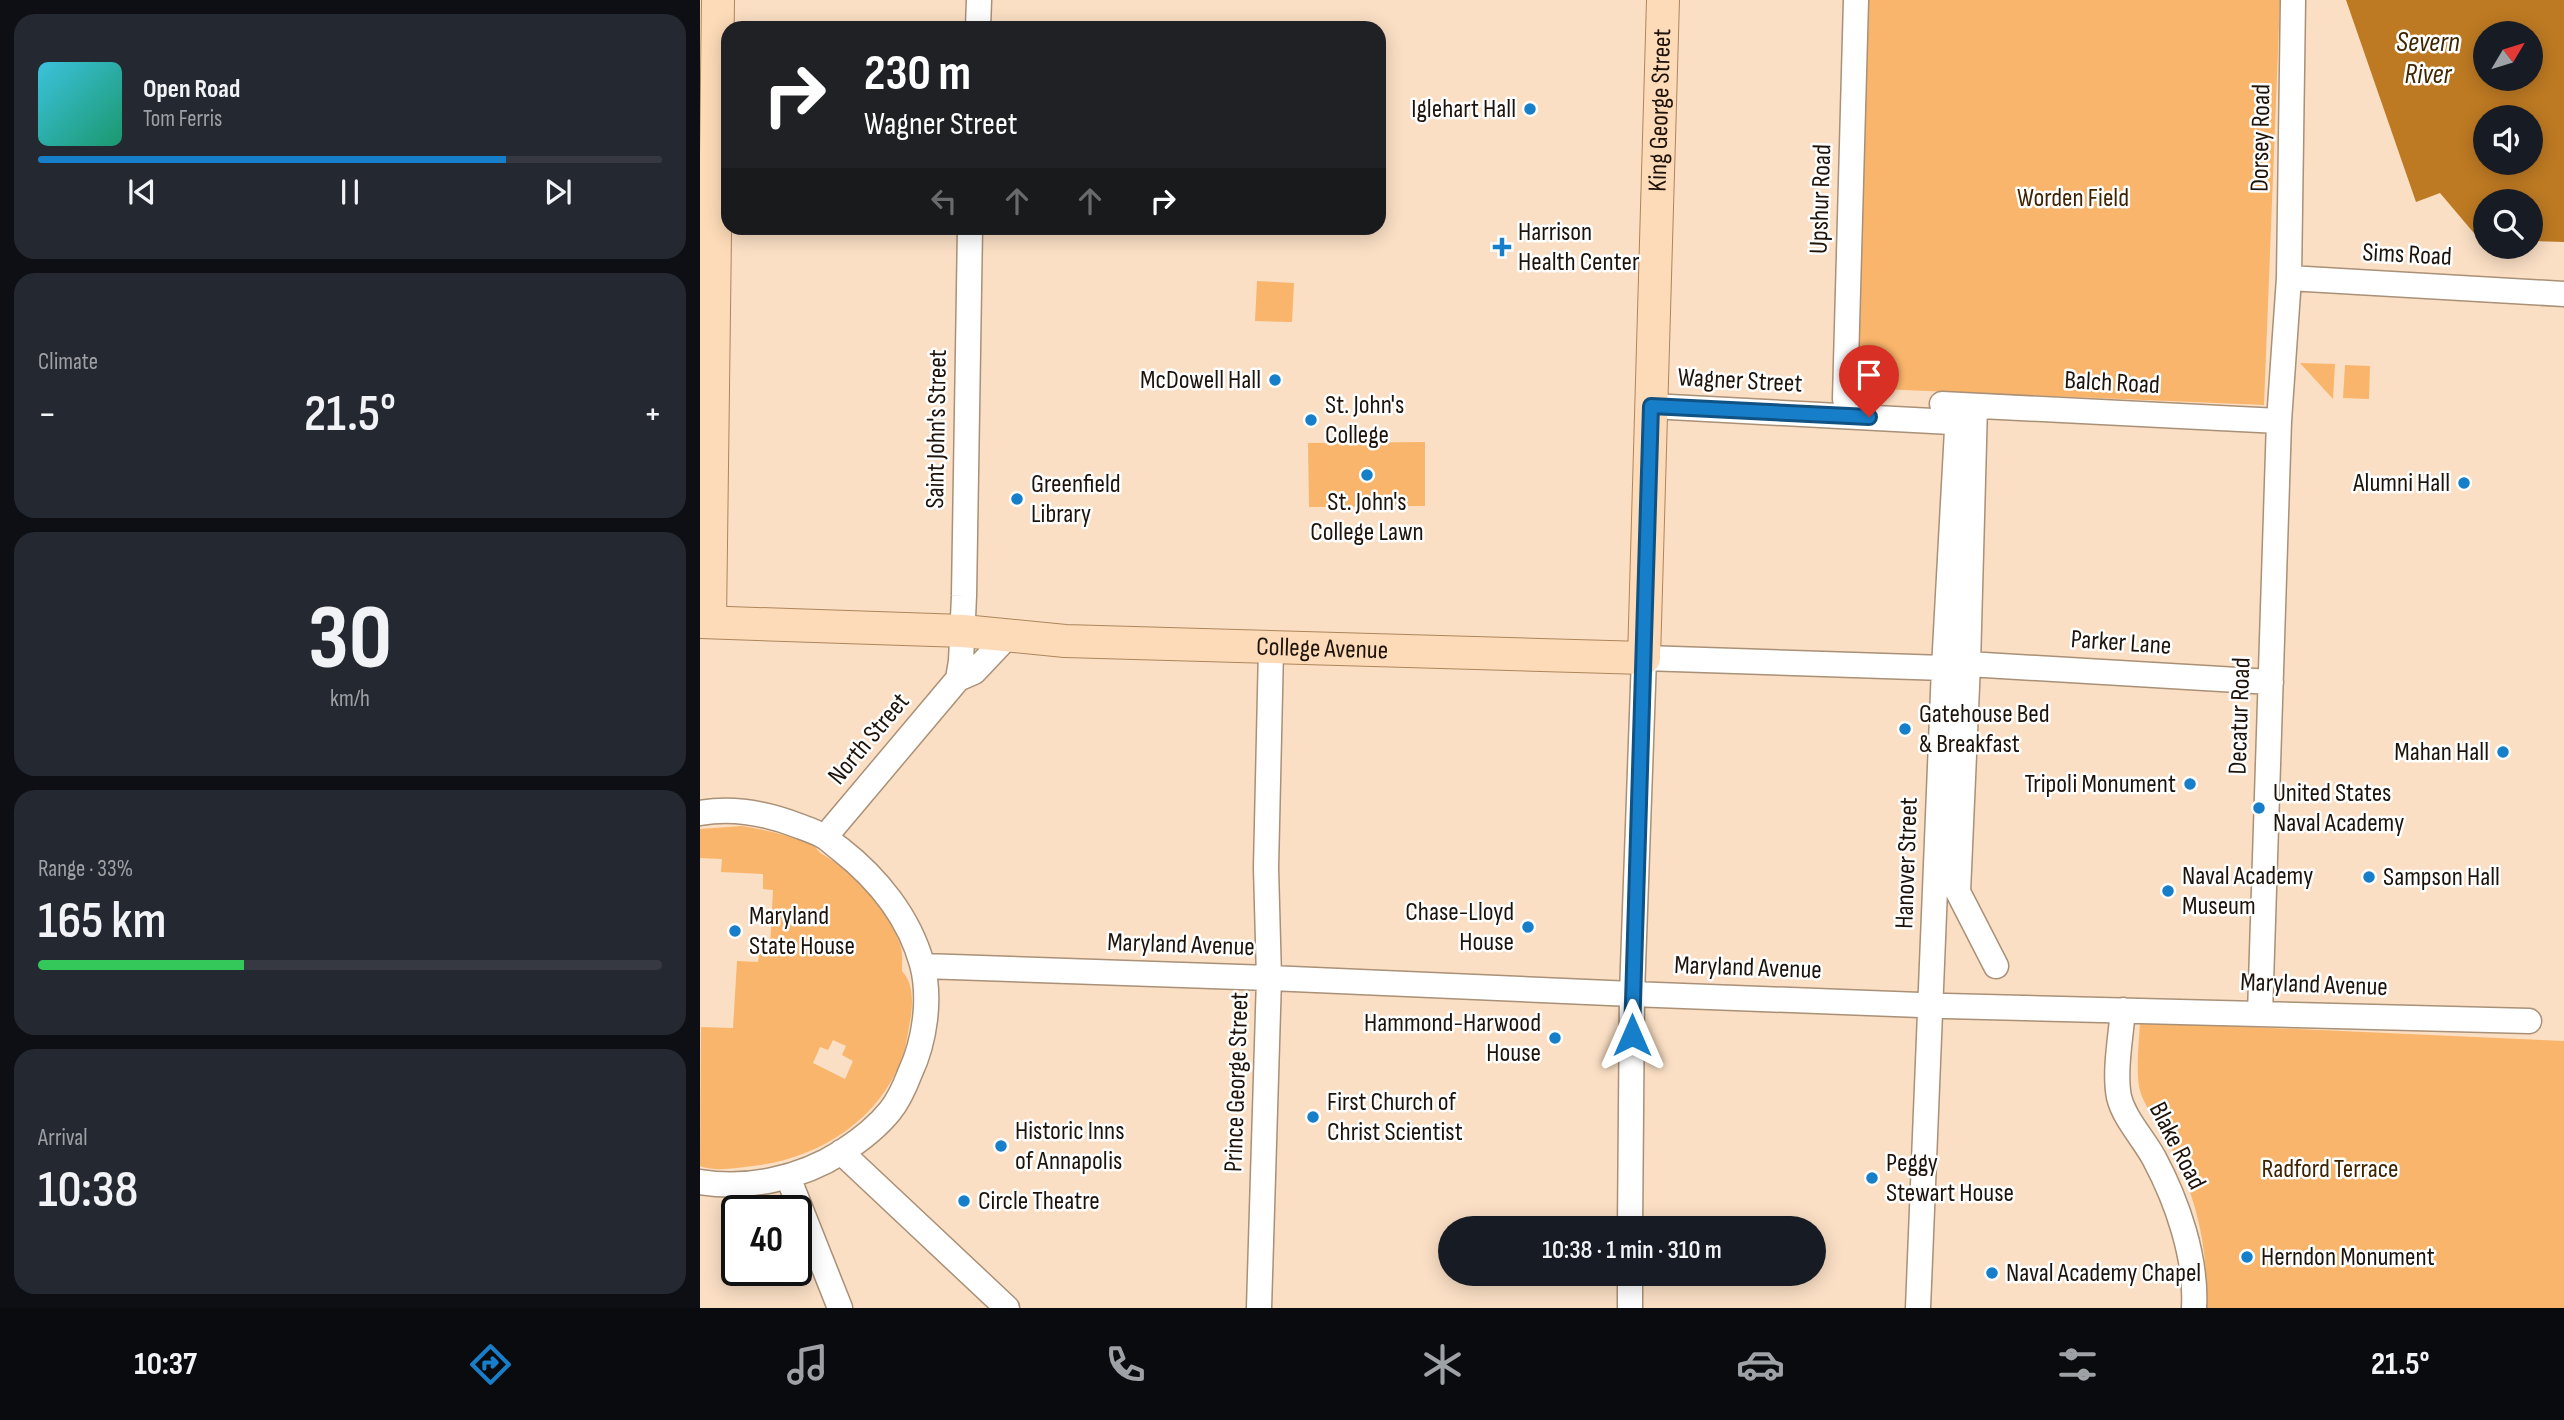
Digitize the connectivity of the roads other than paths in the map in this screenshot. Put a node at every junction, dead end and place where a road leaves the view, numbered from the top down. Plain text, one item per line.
1 (718, 0) edge
2 (979, 0) edge
3 (1663, 0) edge
4 (1856, 0) edge
5 (2293, 0) edge
6 (978, 21) edge
7 (970, 235) edge
8 (2289, 278) junction
9 (2564, 294) edge
10 (1845, 399) dead end
11 (1651, 406) junction
12 (1975, 406) junction
13 (1946, 413) junction
14 (2279, 421) junction
15 (705, 622) edge
16 (963, 631) junction
17 (1008, 636) junction
18 (1271, 649) junction
19 (1644, 658) junction
20 (1956, 666) junction
21 (958, 679) junction
22 (2271, 682) junction
23 (700, 813) edge
24 (825, 837) junction
25 (1996, 966) dead end
26 (923, 967) junction
27 (1269, 978) junction
28 (1632, 995) junction
29 (1930, 1004) junction
30 (2123, 1010) junction
31 (2260, 1014) junction
32 (2529, 1021) dead end
33 (841, 1152) junction
34 (788, 1177) junction
35 (700, 1182) edge
36 (1630, 1216) edge
37 (1630, 1286) edge
38 (998, 1304) edge
39 (840, 1308) edge
40 (1259, 1308) edge
41 (1630, 1308) edge
42 (1918, 1308) edge
43 (2194, 1308) edge

1 - 15 main road
2 - 6 street
3 - 11 main road, King George Street
4 - 10 street, Upshur Road
5 - 8 street, Dorsey Road
7 - 16 street, Saint John's Street
8 - 9 street, Sims Road
8 - 14 street, Dorsey Road
11 - 13 street, Wagner Street
11 - 19 main road, King George Street
12 - 13 street, Balch Road
12 - 14 street, Balch Road
12 - 20 street
13 - 20 street, Hanover Street
14 - 22 street, Decatur Road
15 - 16 main road, College Avenue
16 - 17 main road, College Avenue
16 - 21 street
17 - 18 main road, College Avenue
17 - 21 street, North Street
18 - 19 main road, College Avenue
18 - 27 street, Prince George Street
19 - 20 street, College Avenue
19 - 28 street, King George Street
20 - 22 street, Parker Lane
20 - 25 street
20 - 29 street, Hanover Street
21 - 24 street, North Street
22 - 31 street, Decatur Road
23 - 24 street
24 - 26 street
26 - 27 street, Maryland Avenue
26 - 33 street
27 - 28 street, Maryland Avenue
27 - 40 street, Prince George Street
28 - 29 street, Maryland Avenue
28 - 36 street, King George Street
29 - 30 street, Maryland Avenue
29 - 42 street, Hanover Street
30 - 31 street, Maryland Avenue
30 - 43 street, Blake Road
31 - 32 street, Maryland Avenue
33 - 34 street
33 - 38 street
34 - 35 street
34 - 39 street
37 - 41 street

